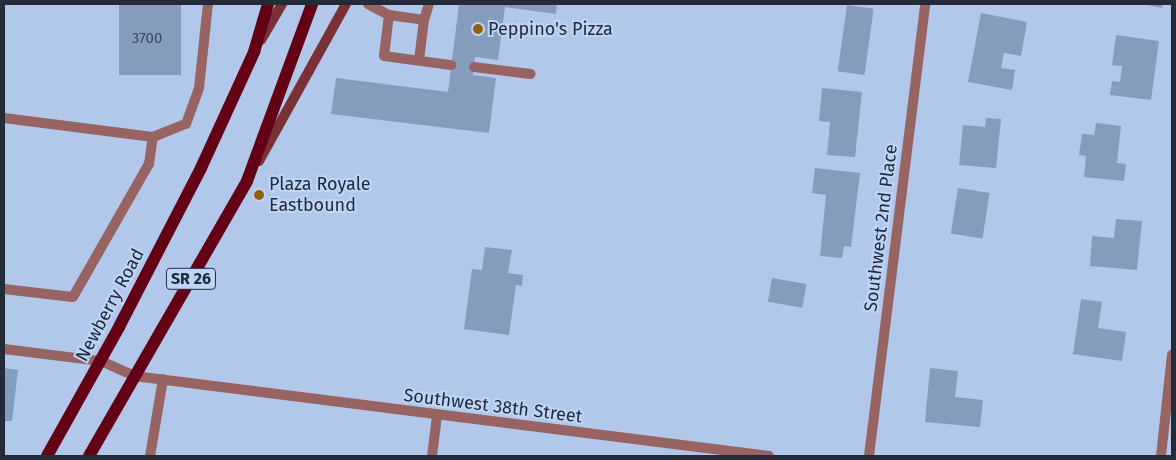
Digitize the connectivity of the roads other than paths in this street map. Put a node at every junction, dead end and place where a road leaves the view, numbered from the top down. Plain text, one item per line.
1 (208, 4) edge
2 (267, 4) edge
3 (282, 4) edge
4 (312, 4) edge
5 (346, 4) edge
6 (368, 4) edge
7 (429, 4) edge
8 (925, 4) edge
9 (389, 15) junction
10 (424, 20) junction
11 (254, 52) junction
12 (419, 60) junction
13 (451, 65) dead end
14 (474, 67) dead end
15 (531, 74) dead end
16 (4, 118) edge
17 (153, 136) junction
18 (247, 181) junction
19 (4, 289) edge
20 (4, 349) edge
21 (1172, 355) edge
22 (101, 361) junction
23 (134, 376) junction
24 (163, 379) junction
25 (437, 416) junction
26 (707, 453) edge
27 (47, 456) edge
28 (90, 456) edge
29 (150, 456) edge
30 (432, 456) edge
31 (769, 456) edge
32 (869, 456) edge
33 (1161, 456) edge

1 - 17 street
2 - 11 main road, SR 26
3 - 11 main road
4 - 18 main road, SR 26
5 - 18 main road
6 - 9 street
7 - 10 street
8 - 32 street, Southwest 2nd Place
9 - 10 street
9 - 12 street
10 - 12 street
11 - 22 main road, Newberry Road / SR 26
12 - 13 street
14 - 15 street
16 - 17 street
17 - 19 street
18 - 23 main road, SR 26
20 - 22 street, Southwest 38th Street
21 - 33 street
22 - 23 street, Southwest 38th Street
22 - 27 main road, Newberry Road / SR 26
23 - 24 street, Southwest 38th Street
23 - 28 main road, SR 26
24 - 25 street, Southwest 38th Street
24 - 29 street
25 - 26 street, Southwest 38th Street
25 - 30 street
26 - 31 street, Southwest 38th Street

